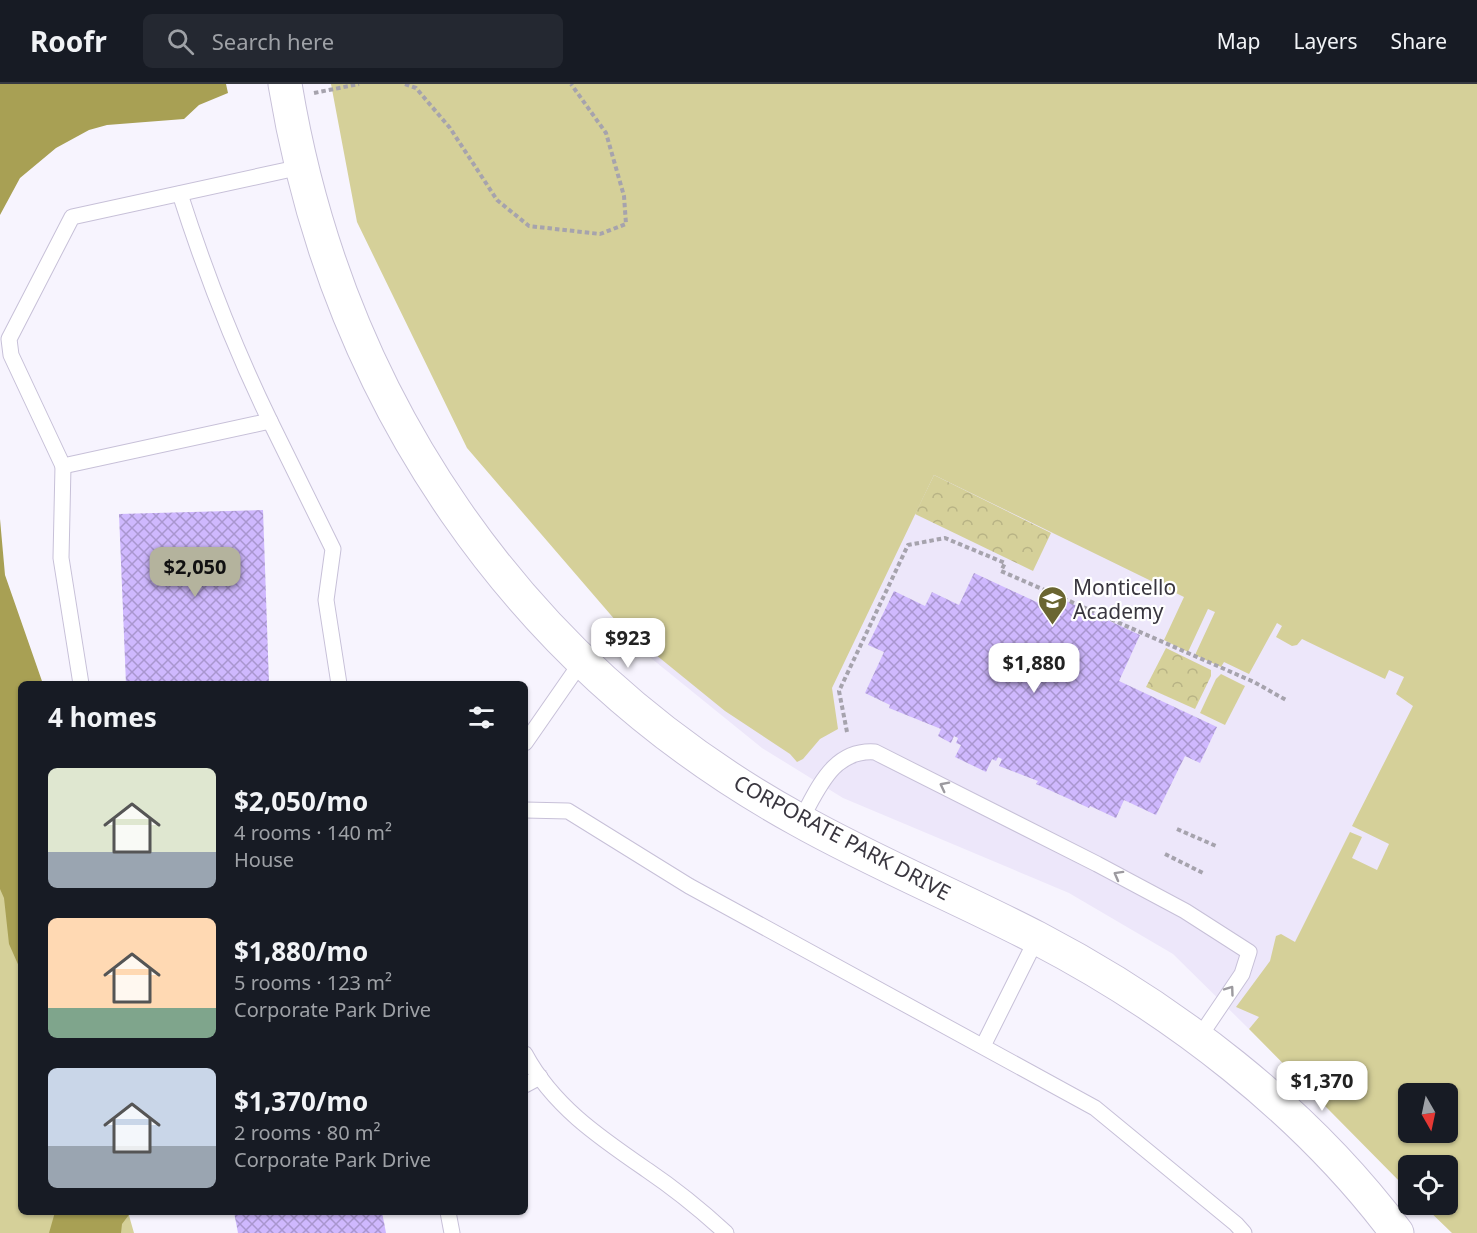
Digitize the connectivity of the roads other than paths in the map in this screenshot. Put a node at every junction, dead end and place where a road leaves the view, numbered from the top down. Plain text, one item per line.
1 (286, 90) edge
2 (302, 167) junction
3 (180, 194) junction
4 (270, 421) junction
5 (63, 466) junction
6 (582, 661) junction
7 (81, 681) edge
8 (339, 681) edge
9 (528, 738) edge
10 (528, 810) edge
11 (800, 821) junction
12 (1037, 938) junction
13 (1198, 1039) junction
14 (983, 1046) junction
15 (528, 1059) edge
16 (540, 1077) junction
17 (528, 1083) edge
18 (449, 1215) edge
19 (452, 1233) edge
20 (726, 1233) edge
21 (1244, 1233) edge
22 (1397, 1233) edge

1 - 2 street, CORPORATE PARK DRIVE
2 - 3 lane
2 - 6 street, CORPORATE PARK DRIVE
3 - 4 lane
3 - 5 lane
4 - 5 lane
4 - 8 lane
5 - 7 lane
6 - 9 lane
6 - 11 street, CORPORATE PARK DRIVE
10 - 14 lane
11 - 12 street, CORPORATE PARK DRIVE
13 -> 11 lane
12 - 13 street, CORPORATE PARK DRIVE
12 - 14 lane
13 - 22 street, CORPORATE PARK DRIVE
14 - 21 lane
15 - 16 lane
16 - 17 lane
16 - 20 lane
18 - 19 lane

